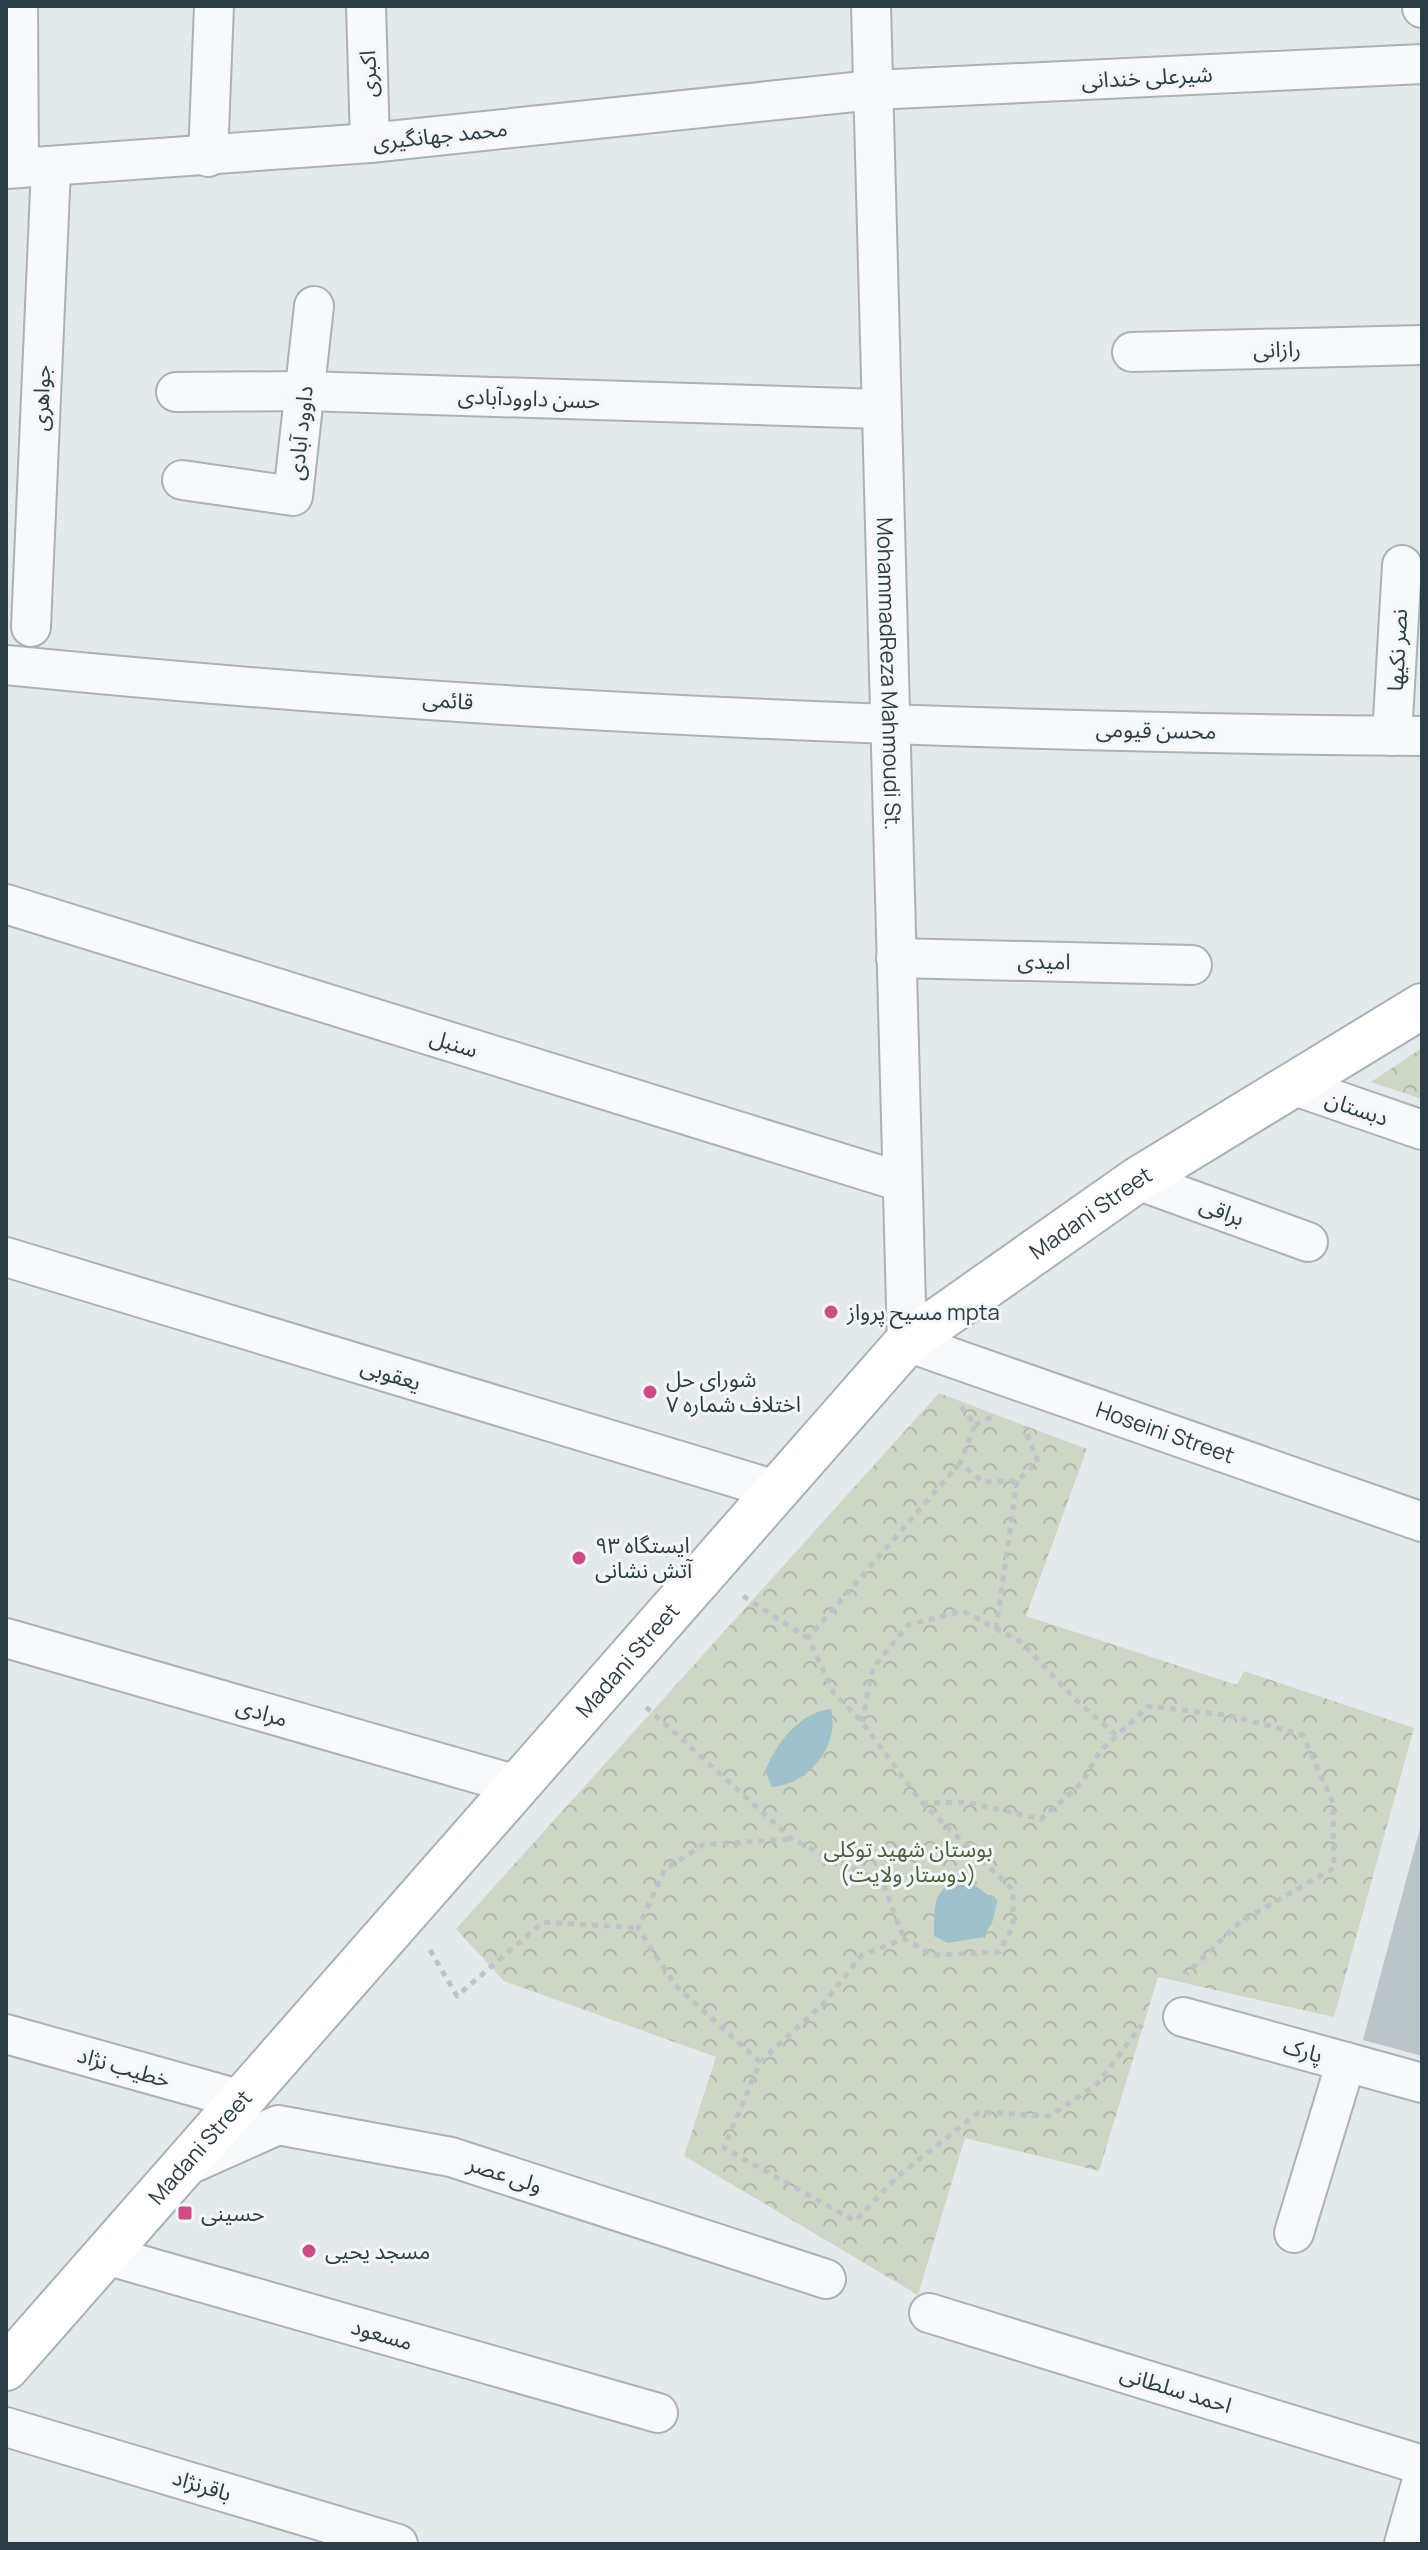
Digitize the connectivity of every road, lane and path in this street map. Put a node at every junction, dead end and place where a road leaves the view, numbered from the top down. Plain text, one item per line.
1 (18, 6) edge
2 (214, 6) edge
3 (366, 6) edge
4 (871, 6) edge
5 (1422, 64) edge
6 (873, 90) junction
7 (370, 143) junction
8 (208, 157) junction
9 (25, 168) edge
10 (314, 306) dead end
11 (1422, 345) edge
12 (1132, 352) dead end
13 (304, 391) junction
14 (176, 392) dead end
15 (881, 409) junction
16 (182, 480) dead end
17 (1402, 565) dead end
18 (31, 627) dead end
19 (6, 665) edge
20 (890, 723) junction
21 (1407, 736) edge
22 (6, 904) edge
23 (896, 958) junction
24 (1192, 965) dead end
25 (1422, 1006) edge
26 (1292, 1085) junction
27 (1422, 1130) edge
28 (1137, 1180) junction
29 (902, 1182) junction
30 (1308, 1242) dead end
31 (6, 1257) edge
32 (907, 1342) junction
33 (955, 1401) dead end
34 (996, 1415) dead end
35 (1010, 1420) dead end
36 (975, 1425) junction
37 (960, 1463) junction
38 (1017, 1481) junction
39 (776, 1490) junction
40 (1422, 1522) edge
41 (705, 1572) junction
42 (996, 1629) junction
43 (6, 1638) edge
44 (808, 1638) junction
45 (612, 1677) junction
46 (862, 1722) junction
47 (1117, 1736) junction
48 (517, 1785) junction
49 (922, 1803) junction
50 (792, 1839) junction
51 (407, 1911) junction
52 (638, 1928) junction
53 (904, 1939) junction
54 (1183, 2017) junction
55 (6, 2034) edge
56 (760, 2062) junction
57 (1346, 2062) junction
58 (1422, 2083) edge
59 (242, 2100) junction
60 (182, 2167) junction
61 (1294, 2233) dead end
62 (106, 2255) junction
63 (826, 2279) dead end
64 (929, 2313) dead end
65 (6, 2368) edge
66 (658, 2413) dead end
67 (6, 2427) edge
68 (1422, 2465) edge
69 (1422, 2480) edge
70 (398, 2544) edge
71 (1404, 2544) edge

1 - 9 street, جواهری
2 - 8 street
3 - 7 street, اکبری
4 - 6 street, MohammadReza Mahmoudi St.
5 - 6 street, شیرعلی خندانی
6 - 7 street, محمد جهانگیری
6 - 15 street, MohammadReza Mahmoudi St.
7 - 8 street, محمد جهانگیری
8 - 9 street, محمد جهانگیری
9 - 18 street, جواهری
10 - 13 street, داوود آبادی
11 - 12 street, رازانی
13 - 14 street, حسن داوودآبادی
13 - 15 street, حسن داوودآبادی
13 - 16 street, داوود آبادی
15 - 20 street, MohammadReza Mahmoudi St.
17 - 21 street, نصر نکیها
19 - 20 street, قائمی
20 - 21 street, محسن قیومی
20 - 23 street, MohammadReza Mahmoudi St.
22 - 29 street, سنبل
23 - 24 street, امیدی
23 - 29 street, MohammadReza Mahmoudi St.
25 - 26 main road, Madani Street
26 - 27 street, دبستان
26 - 28 main road, Madani Street
28 - 30 street, براقی
28 - 32 main road, Madani Street
29 - 32 street, MohammadReza Mahmoudi St.
31 - 39 street, یعقوبی
32 - 39 main road, Madani Street
32 - 40 street, Hoseini Street
33 - 36 path
34 - 36 path
35 - 38 path
36 - 37 path
37 - 38 path
37 - 44 path
38 - 42 path
39 - 41 main road, Madani Street
41 - 44 path
41 - 45 main road, Madani Street
42 - 46 path
42 - 47 path
43 - 48 street, مرادی
44 - 46 path
45 - 48 main road, Madani Street
45 - 50 path
46 - 49 path
47 - 49 path
47 - 54 path
48 - 51 main road, Madani Street
49 - 53 path
50 - 52 path
50 - 53 path
51 - 52 path
51 - 59 main road, Madani Street
52 - 56 path
53 - 56 path
54 - 56 path
54 - 57 street, پارک
55 - 59 street, خطیب نژاد
57 - 58 street, پارک
57 - 61 street
59 - 60 main road, Madani Street
60 - 62 main road, Madani Street
60 - 63 street, ولی عصر
62 - 65 main road, Madani Street
62 - 66 street, مسعود
64 - 68 street, احمد سلطانی
67 - 70 street, باقرنژاد
69 - 71 street

